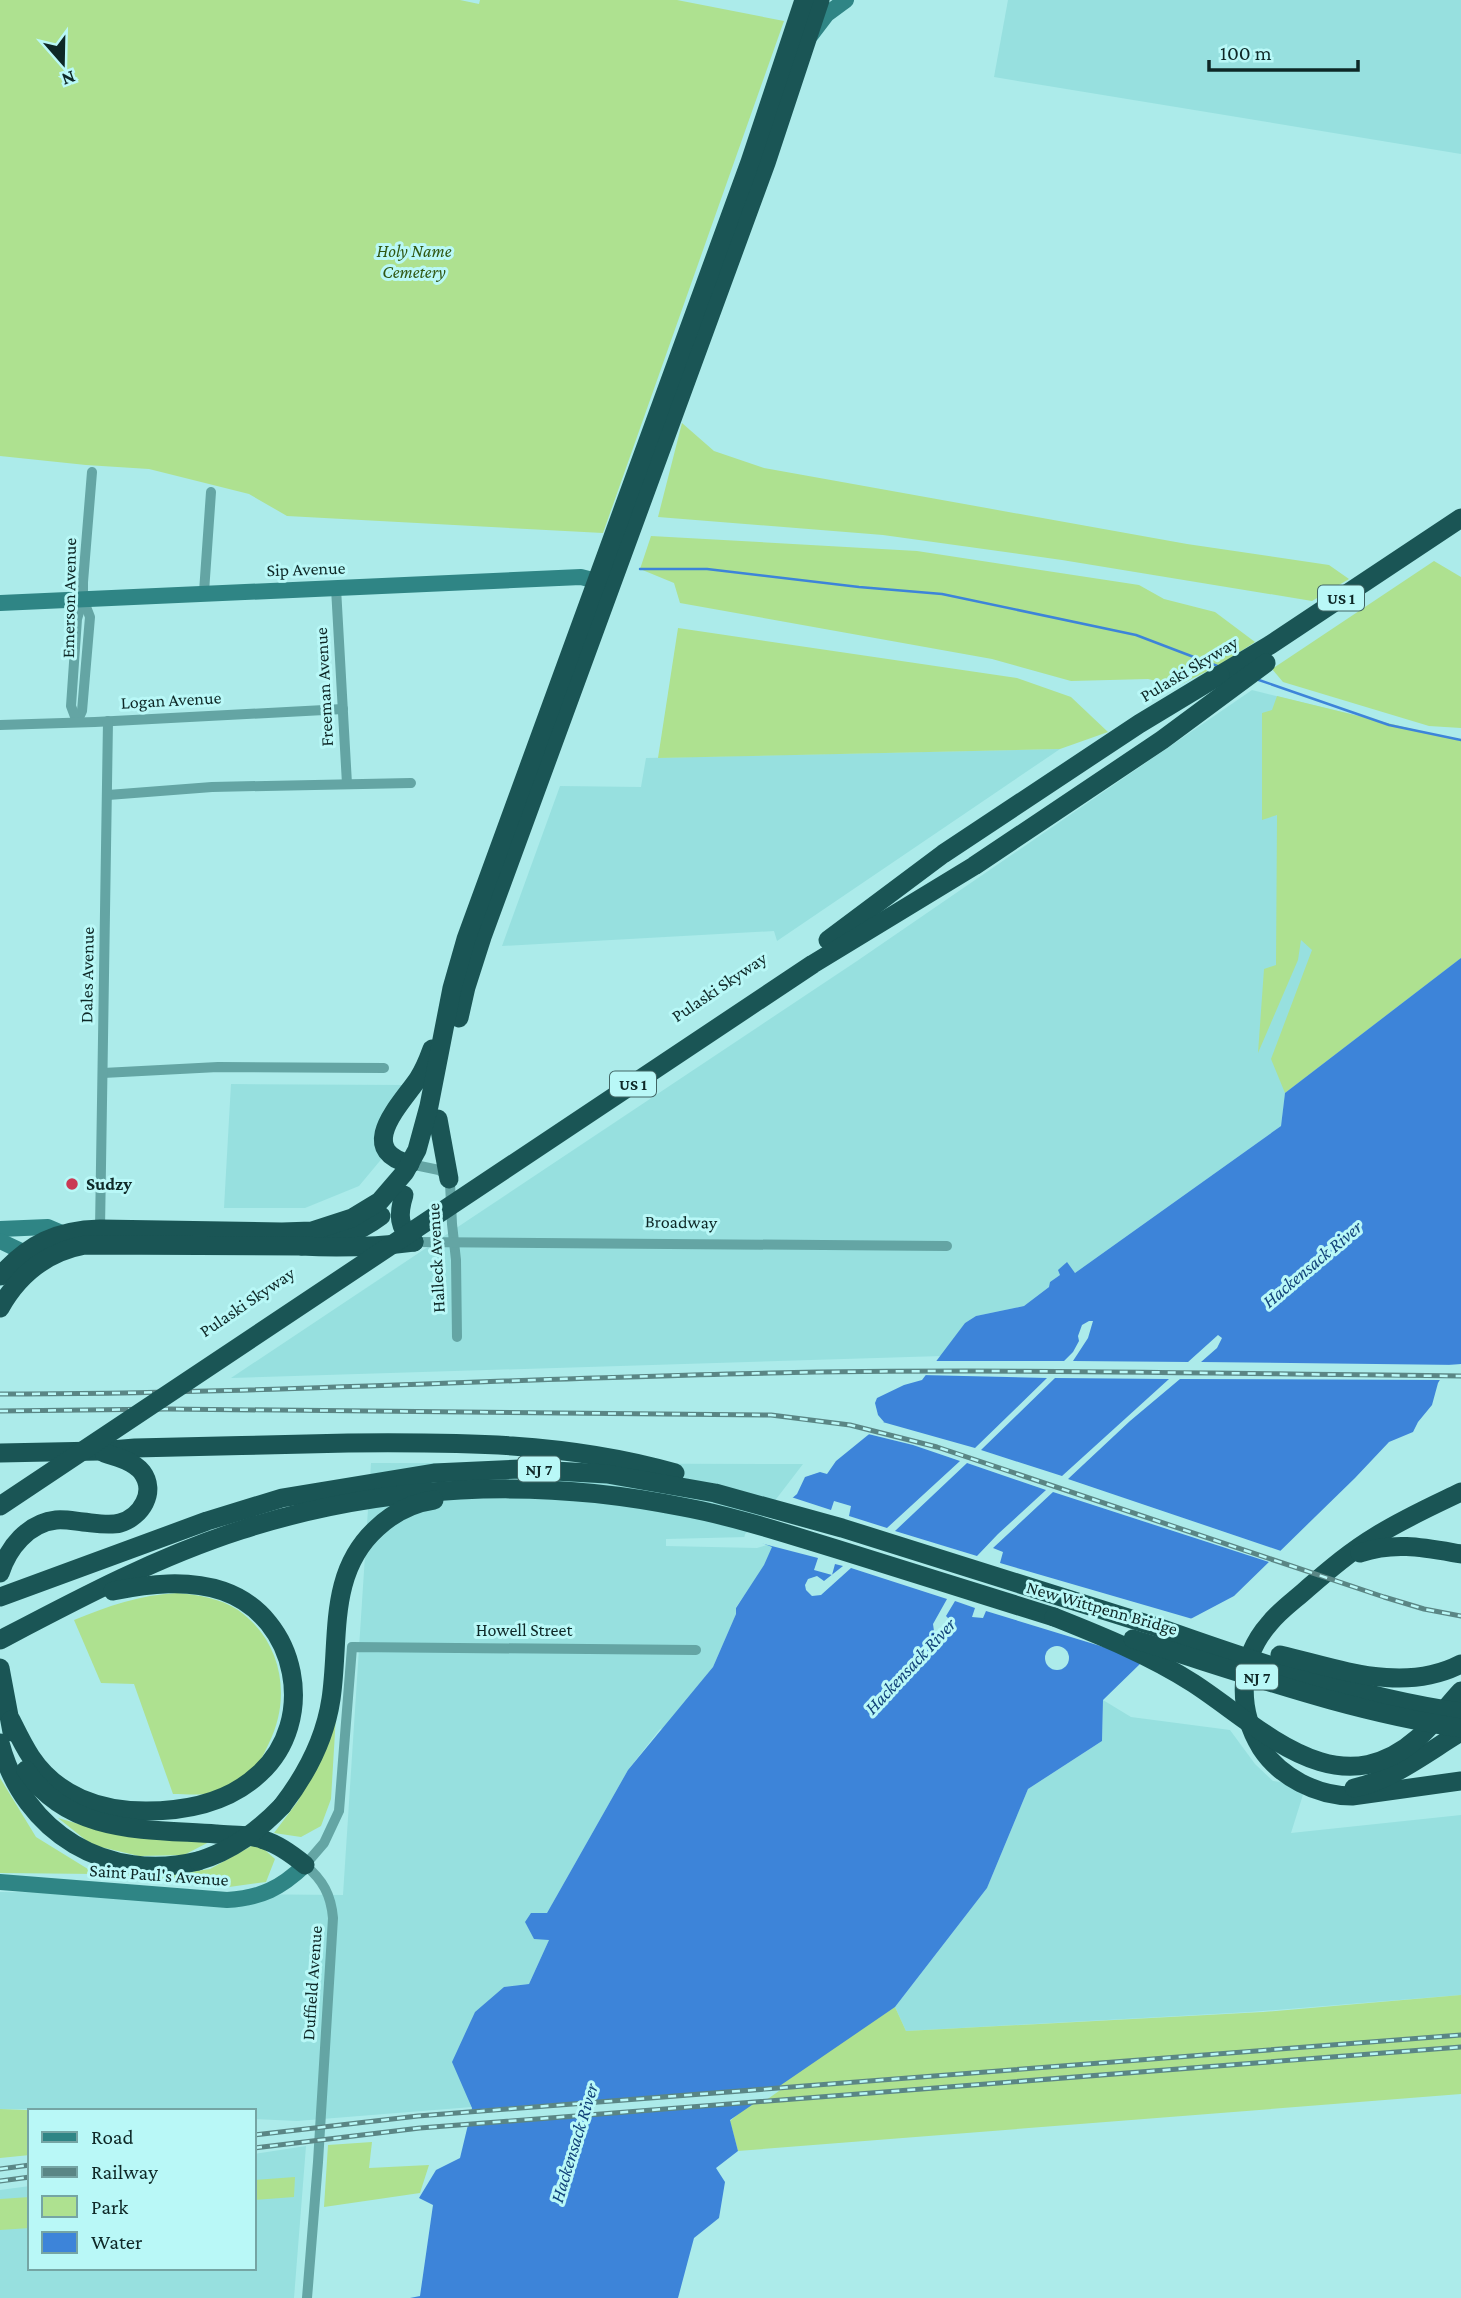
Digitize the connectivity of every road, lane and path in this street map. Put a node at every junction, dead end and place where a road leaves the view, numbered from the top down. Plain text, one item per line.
1 (804, 0) edge
2 (820, 0) edge
3 (846, 0) edge
4 (808, 38) junction
5 (92, 472) dead end
6 (211, 492) dead end
7 (1461, 518) edge
8 (1461, 533) edge
9 (604, 583) junction
10 (336, 588) junction
11 (204, 592) junction
12 (83, 599) junction
13 (0, 603) edge
14 (343, 709) junction
15 (108, 721) junction
16 (76, 722) junction
17 (0, 724) edge
18 (411, 783) dead end
19 (347, 784) junction
20 (108, 795) junction
21 (448, 1009) junction
22 (384, 1068) dead end
23 (103, 1073) junction
24 (439, 1119) junction
25 (417, 1165) junction
26 (449, 1179) junction
27 (404, 1195) junction
28 (5, 1228) edge
29 (100, 1229) junction
30 (62, 1233) junction
31 (0, 1241) edge
32 (454, 1241) junction
33 (414, 1242) junction
34 (301, 1246) junction
35 (947, 1246) dead end
36 (30, 1255) junction
37 (0, 1276) edge
38 (0, 1308) edge
39 (457, 1337) dead end
40 (99, 1451) junction
41 (0, 1454) edge
42 (491, 1490) junction
43 (0, 1492) edge
44 (1461, 1492) edge
45 (0, 1506) edge
46 (786, 1511) junction
47 (1461, 1554) edge
48 (140, 1557) junction
49 (1342, 1559) junction
50 (0, 1573) edge
51 (9, 1594) edge
52 (82, 1598) junction
53 (1054, 1617) junction
54 (21, 1623) junction
55 (0, 1628) edge
56 (1160, 1628) junction
57 (0, 1640) edge
58 (695, 1650) dead end
59 (1461, 1664) edge
60 (0, 1668) edge
61 (1461, 1690) edge
62 (1461, 1712) edge
63 (10, 1720) junction
64 (1461, 1730) edge
65 (0, 1743) edge
66 (1461, 1781) edge
67 (1306, 1785) junction
68 (305, 1865) junction
69 (0, 1882) edge
70 (307, 2298) edge

1 - 9 highway
2 - 4 highway
3 - 4 street
4 - 9 highway
5 - 12 street, Emerson Avenue
6 - 11 street
7 - 43 highway, Pulaski Skyway / US 1, bridge
8 - 45 highway, Pulaski Skyway / US 1, bridge
9 - 10 street, Sip Avenue
9 - 21 highway
9 - 24 highway
10 - 11 street, Sip Avenue
10 - 14 street, Freeman Avenue
11 - 12 street, Sip Avenue
12 - 13 street, Sip Avenue
12 - 16 street, Emerson Avenue
14 - 15 street, Logan Avenue
14 - 19 street, Freeman Avenue
15 - 16 street, Logan Avenue
15 - 20 street, Dales Avenue
16 - 17 street, Logan Avenue
18 - 19 street
19 - 20 street
20 - 23 street, Dales Avenue
21 - 25 highway
21 - 25 highway
22 - 23 street
23 - 29 street, Dales Avenue
24 - 25 highway
24 - 26 highway
25 - 26 street, Halleck Avenue
25 - 27 highway
25 - 29 highway
26 - 32 street, Halleck Avenue
27 - 33 highway
27 - 34 highway
28 - 30 street
28 - 36 street
29 - 30 highway
30 - 36 highway
31 - 36 street
32 - 33 street, Broadway
32 - 35 street, Broadway
32 - 39 street, Halleck Avenue
33 - 34 highway
34 - 36 highway
36 - 37 highway
36 - 38 highway
40 - 41 highway
40 - 46 highway
40 - 50 highway
42 - 48 highway, NJ 7
42 - 53 highway, New Wittpenn Bridge / NJ 7
42 - 65 highway, bridge
44 - 49 highway
46 - 48 highway, New Wittpenn Bridge / NJ 7
46 - 56 highway, New Wittpenn Bridge / NJ 7
47 - 49 highway
48 - 51 highway
48 - 52 highway, NJ 7
48 - 54 highway, NJ 7
49 - 67 highway
52 - 54 highway
52 - 63 highway
53 - 61 highway, bridge
53 - 64 highway, New Wittpenn Bridge / NJ 7, bridge
54 - 55 highway, NJ 7
54 - 57 highway
56 - 59 highway, bridge
56 - 62 highway, New Wittpenn Bridge / NJ 7, bridge
58 - 68 street, Howell Street
60 - 63 highway
63 - 68 highway
64 - 67 highway
66 - 67 highway
68 - 69 street, Saint Paul's Avenue
68 - 70 street, Duffield Avenue

